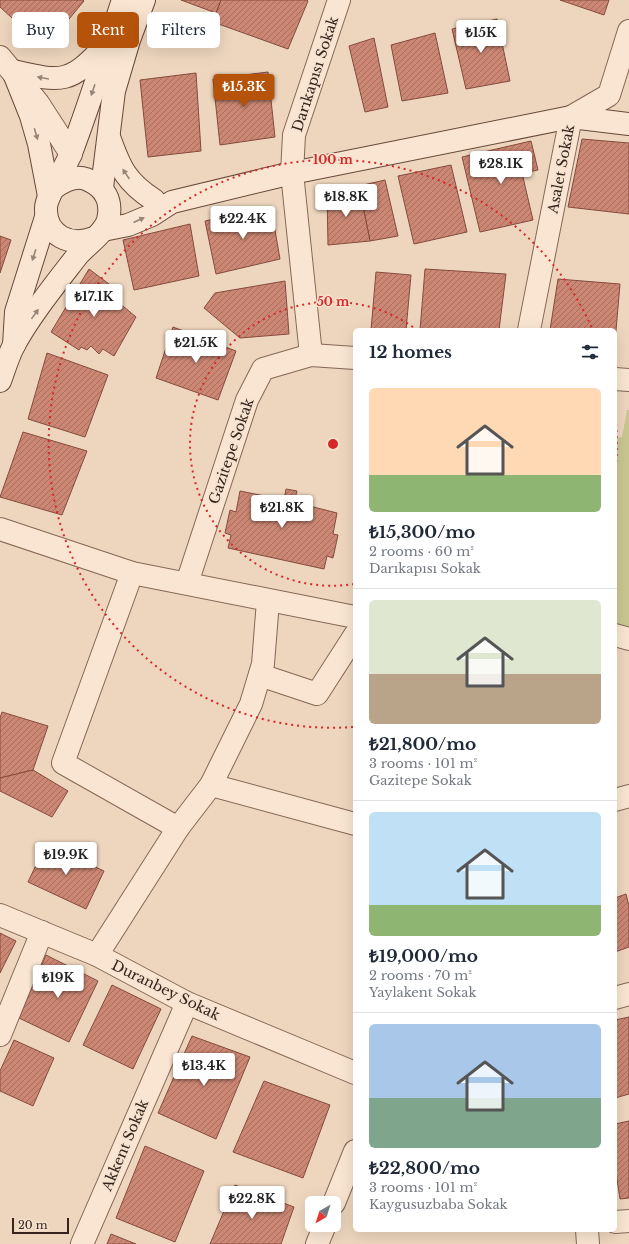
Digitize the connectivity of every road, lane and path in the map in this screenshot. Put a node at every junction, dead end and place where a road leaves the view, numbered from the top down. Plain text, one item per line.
1 (123, 0) edge
2 (144, 0) edge
3 (339, 0) edge
4 (119, 12) edge
5 (629, 31) edge
6 (103, 48) edge
7 (107, 48) edge
8 (6, 64) edge
9 (571, 117) junction
10 (629, 124) edge
11 (108, 134) junction
12 (71, 154) junction
13 (292, 173) junction
14 (104, 191) junction
15 (52, 192) junction
16 (163, 201) junction
17 (46, 218) junction
18 (98, 234) junction
19 (529, 328) edge
20 (13, 346) junction
21 (311, 355) junction
22 (353, 358) edge
23 (617, 379) edge
24 (629, 380) edge
25 (0, 381) edge
26 (0, 528) edge
27 (132, 573) junction
28 (187, 584) junction
29 (268, 601) junction
30 (353, 617) edge
31 (617, 636) edge
32 (353, 638) edge
33 (629, 639) edge
34 (260, 675) junction
35 (211, 785) junction
36 (629, 796) edge
37 (617, 799) edge
38 (353, 823) edge
39 (178, 828) junction
40 (0, 915) edge
41 (42, 932) junction
42 (97, 955) junction
43 (629, 994) edge
44 (617, 997) edge
45 (187, 1003) junction
46 (0, 1035) edge
47 (353, 1072) edge
48 (353, 1156) edge
49 (337, 1196) edge
50 (629, 1221) edge
51 (617, 1222) edge
52 (322, 1232) edge
53 (587, 1232) edge
54 (82, 1244) edge
55 (317, 1244) edge
56 (588, 1244) edge

1 - 4 street
2 - 11 street
3 - 13 street, Darıkapısı Sokak
5 - 9 street, Asalet Sokak
6 -> 8 street
7 -> 12 street
8 - 12 street
8 -> 15 street
9 - 10 street
9 - 13 street
9 - 19 street, Asalet Sokak
11 - 14 street
16 -> 11 street
12 - 15 street
13 - 16 street
13 - 21 street, Darıkapısı Sokak
14 - 15 street
14 - 16 street
14 - 18 street
15 - 17 street
18 -> 16 street
17 - 18 street
17 -> 20 street
20 -> 18 street
20 - 25 street
21 - 22 street
21 - 28 street, Gazitepe Sokak
23 - 24 street
26 - 27 street
27 - 28 street
27 - 39 street
28 - 29 street
29 - 30 street
29 - 34 street
31 - 33 street
32 - 34 street
34 - 35 street
35 - 38 street
35 - 39 street
36 - 37 street
39 - 42 street
40 - 41 street, Duranbey Sokak
41 - 42 street, Duranbey Sokak
41 - 46 street
42 - 45 street, Duranbey Sokak
43 - 44 street
45 - 47 street, Duranbey Sokak
45 - 54 street, Akkent Sokak
48 - 49 street
50 - 51 street
52 - 55 street
53 - 56 street

